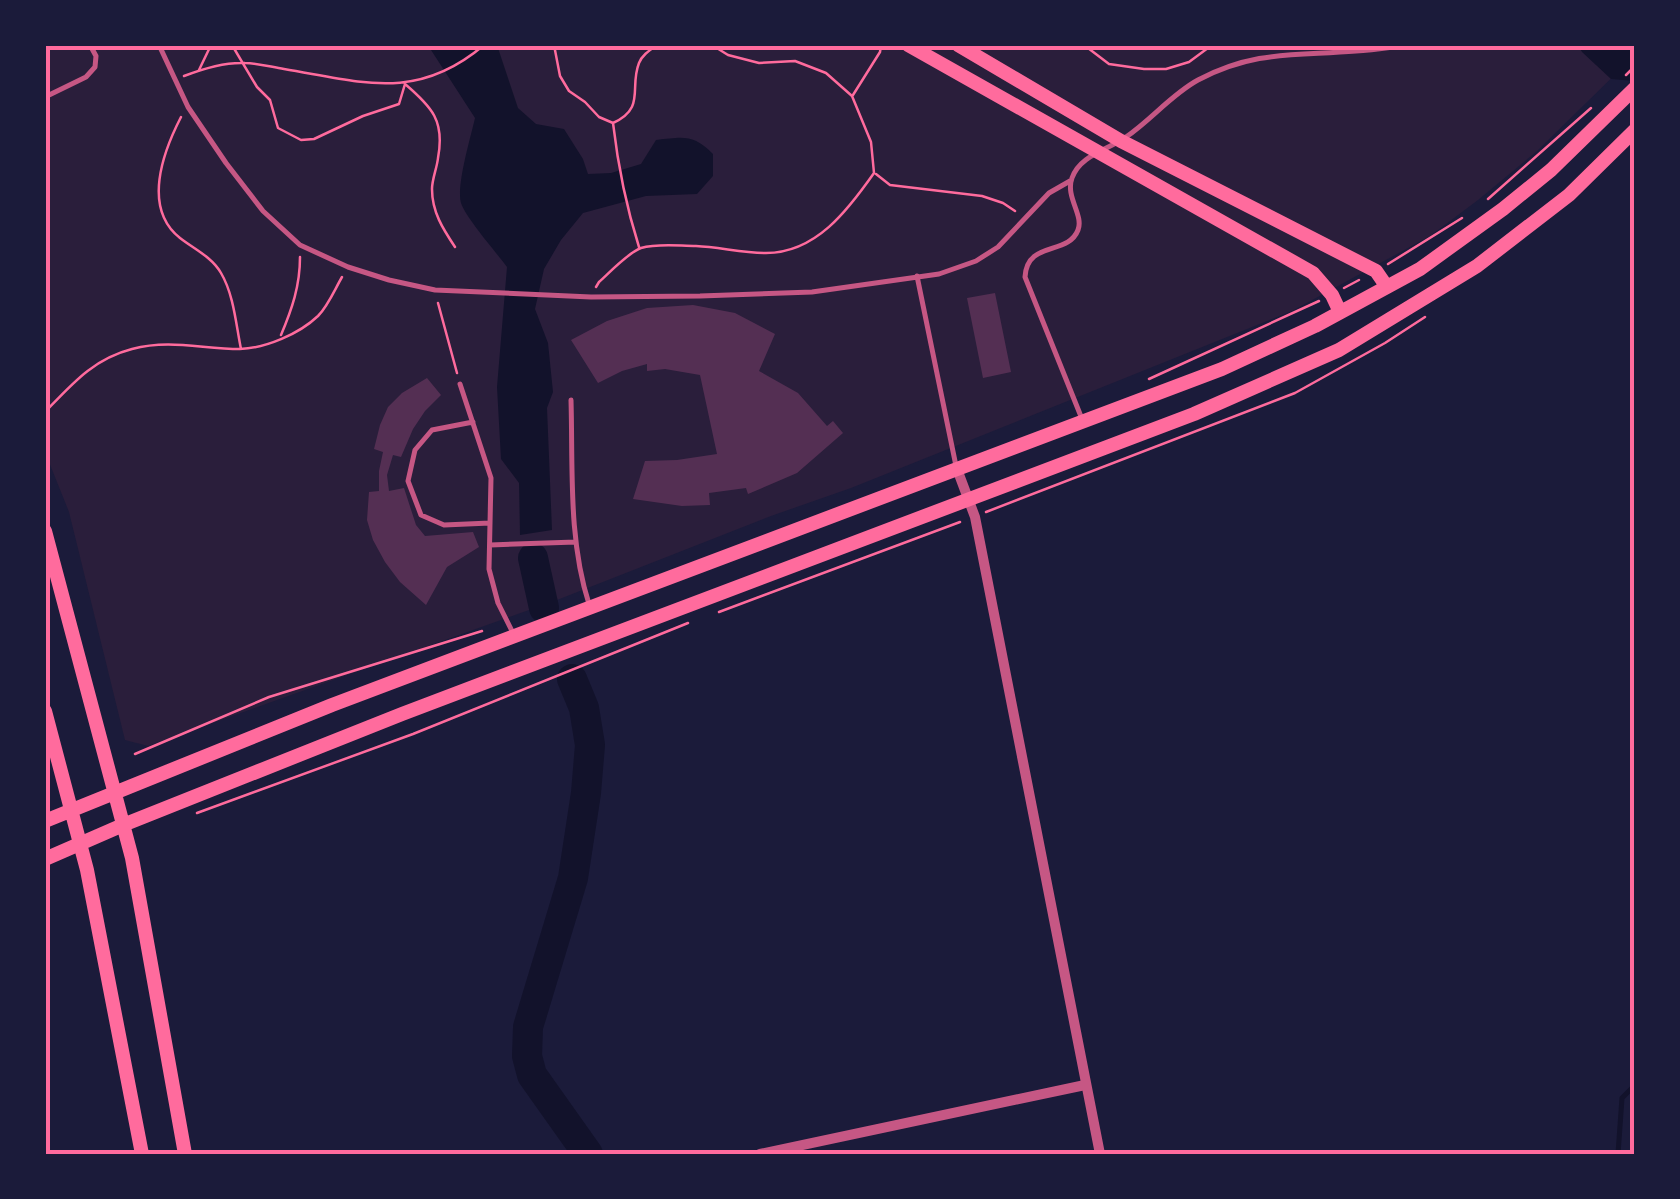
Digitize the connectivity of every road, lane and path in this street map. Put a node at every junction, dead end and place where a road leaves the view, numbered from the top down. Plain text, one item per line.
1 (90, 45) edge
2 (159, 45) edge
3 (211, 45) edge
4 (232, 45) edge
5 (484, 45) edge
6 (554, 45) edge
7 (657, 45) edge
8 (712, 45) edge
9 (881, 45) edge
10 (908, 45) edge
11 (958, 45) edge
12 (1084, 45) edge
13 (1212, 45) edge
14 (1409, 45) edge
15 (1338, 48) edge
16 (243, 62) junction
17 (199, 70) junction
18 (174, 80) junction
19 (405, 84) junction
20 (1635, 88) edge
21 (45, 96) edge
22 (852, 96) junction
23 (188, 107) junction
24 (1602, 109) junction
25 (613, 123) junction
26 (1630, 134) edge
27 (1121, 141) junction
28 (1098, 152) junction
29 (874, 173) junction
30 (1070, 181) junction
31 (1477, 209) dead end
32 (1026, 219) junction
33 (1460, 220) dead end
34 (300, 245) junction
35 (455, 248) dead end
36 (639, 249) junction
37 (348, 266) junction
38 (1376, 271) junction
39 (916, 276) junction
40 (1388, 287) junction
41 (434, 290) junction
42 (1332, 294) junction
43 (591, 297) junction
44 (1340, 312) junction
45 (280, 339) junction
46 (241, 348) junction
47 (1144, 381) dead end
48 (460, 384) joint
49 (571, 400) dead end
50 (45, 412) edge
51 (1083, 421) junction
52 (472, 422) junction
53 (957, 469) junction
54 (968, 501) junction
55 (490, 523) junction
56 (45, 531) edge
57 (576, 542) junction
58 (490, 544) junction
59 (590, 606) junction
60 (511, 629) junction
61 (45, 711) edge
62 (136, 754) dead end
63 (113, 792) junction
64 (71, 810) junction
65 (45, 821) edge
66 (123, 824) junction
67 (81, 843) junction
68 (45, 859) edge
69 (1085, 1085) junction
70 (142, 1154) edge
71 (186, 1154) edge
72 (760, 1154) edge
73 (1100, 1154) edge

1 - 21 lane
2 - 18 lane
3 - 17 path
4 - 16 path
5 - 19 path
6 - 25 path
7 - 25 path
8 - 22 path
9 - 22 path
10 - 28 main road
11 - 27 main road
12 - 13 path
14 - 15 lane
15 - 27 lane
16 - 17 path
16 - 19 path
16 - 19 path
17 - 18 path
18 - 23 lane
19 - 35 path
20 - 24 main road
22 - 29 path
23 - 34 lane
23 - 46 path
24 - 31 path
24 - 40 main road
25 - 36 path
26 - 54 main road
27 - 28 lane
27 - 38 main road
28 - 30 lane
28 - 42 main road
29 - 32 path
29 - 36 path
30 - 32 lane
30 - 51 lane
32 - 39 lane
33 - 38 path
34 - 37 lane
34 - 45 path
36 - 43 path
37 - 41 lane
37 - 45 path
38 - 40 main road
38 - 42 path
39 - 43 lane
39 - 53 lane
40 - 44 main road
41 - 43 lane
41 - 48 path
42 - 44 main road
42 - 47 path
44 - 51 main road
45 - 46 path
46 - 50 path
48 - 52 lane
49 - 57 lane
51 - 53 main road
52 - 55 lane
52 - 55 lane
53 - 54 street
53 - 59 main road
54 - 66 main road
54 - 69 street
55 - 58 lane
56 - 63 main road
57 - 58 lane
57 - 59 lane
58 - 60 lane
59 - 60 main road
60 - 62 path
60 - 63 main road
61 - 64 main road
63 - 64 main road
63 - 66 main road
64 - 65 main road
64 - 67 main road
66 - 67 main road
66 - 71 main road
67 - 68 main road
67 - 70 main road
69 - 72 street
69 - 73 street

